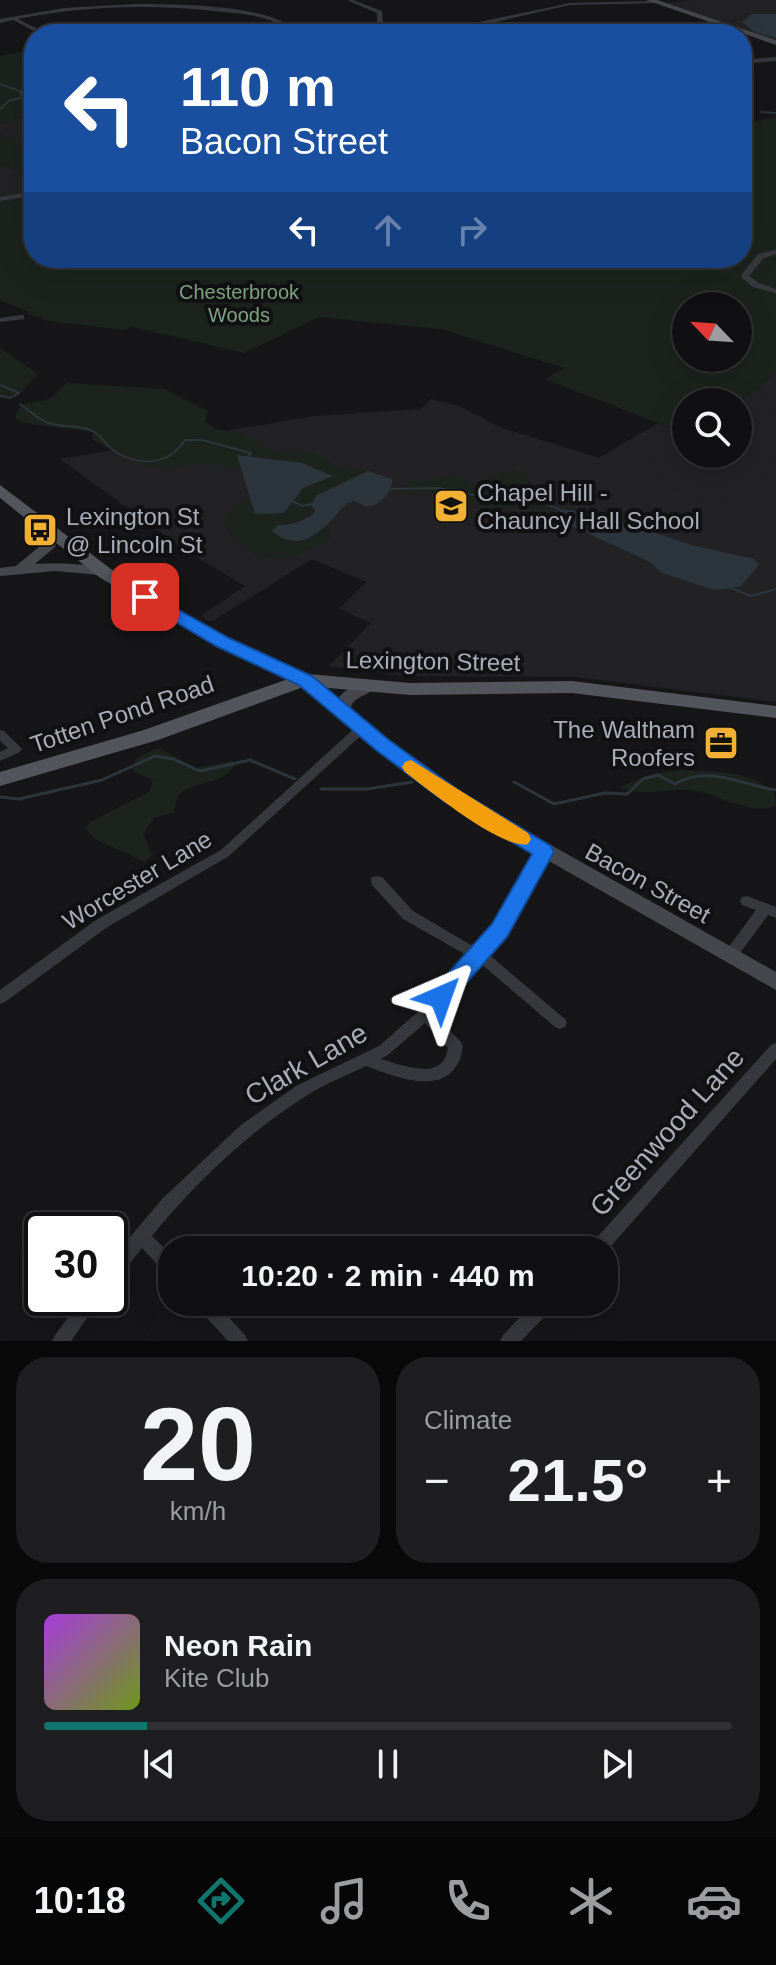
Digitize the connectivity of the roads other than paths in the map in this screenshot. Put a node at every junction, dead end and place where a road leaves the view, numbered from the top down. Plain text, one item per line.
1 (191, 0) edge
2 (349, 0) edge
3 (555, 0) edge
4 (653, 1) edge
5 (563, 4) junction
6 (183, 8) junction
7 (13, 18) junction
8 (0, 21) edge
9 (25, 24) edge
10 (285, 24) edge
11 (380, 24) edge
12 (482, 24) edge
13 (720, 24) edge
14 (752, 35) edge
15 (776, 43) edge
16 (776, 59) edge
17 (752, 61) edge
18 (24, 195) edge
19 (0, 199) edge
20 (776, 252) edge
21 (752, 267) edge
22 (751, 268) edge
23 (776, 291) edge
24 (21, 317) dead end
25 (0, 320) edge
26 (0, 490) edge
27 (51, 530) junction
28 (21, 568) junction
29 (0, 572) edge
30 (105, 573) junction
31 (305, 680) junction
32 (368, 686) junction
33 (776, 712) edge
34 (346, 715) junction
35 (362, 728) junction
36 (0, 734) edge
37 (0, 757) edge
38 (0, 779) edge
39 (544, 852) junction
40 (377, 881) dead end
41 (747, 901) dead end
42 (770, 912) edge
43 (479, 955) junction
44 (730, 956) junction
45 (776, 982) edge
46 (0, 998) edge
47 (425, 1014) junction
48 (560, 1023) dead end
49 (776, 1049) edge
50 (367, 1060) junction
51 (141, 1236) junction
52 (609, 1236) edge
53 (128, 1252) edge
54 (158, 1254) edge
55 (80, 1316) edge
56 (217, 1316) edge
57 (533, 1316) edge
58 (61, 1341) edge
59 (239, 1341) edge
60 (509, 1341) edge

1 - 6 street
2 - 11 street
3 - 5 street
4 - 5 street
4 - 13 main road
5 - 12 street
6 - 7 street
6 - 10 street
7 - 8 street
7 - 9 street
14 - 15 main road
16 - 17 street
18 - 19 street
20 - 21 street
22 - 23 street
24 - 25 street
26 - 27 main road, Lexington Street
27 - 28 main road
27 - 30 main road, Lexington Street
28 - 29 main road
28 - 30 main road
30 - 31 main road, Lexington Street
31 - 32 main road, Lexington Street
31 - 34 main road, Bacon Street
31 - 38 main road, Totten Pond Road
32 - 33 main road, Lexington Street
32 - 34 main road
34 - 35 main road, Bacon Street
35 - 39 main road, Bacon Street
35 - 46 street, Worcester Lane
36 - 37 street
39 - 43 street, Clark Lane
39 - 44 main road, Bacon Street
40 - 43 street
41 - 42 street
42 - 44 street
43 - 47 street, Clark Lane
43 - 48 street
44 - 45 main road, Bacon Street
47 - 50 street, Clark Lane
47 - 50 street
49 - 52 street, Greenwood Lane
50 - 51 street, Clark Lane
51 - 53 street, Clark Lane
51 - 54 street
55 - 58 street
56 - 59 street
57 - 60 street

